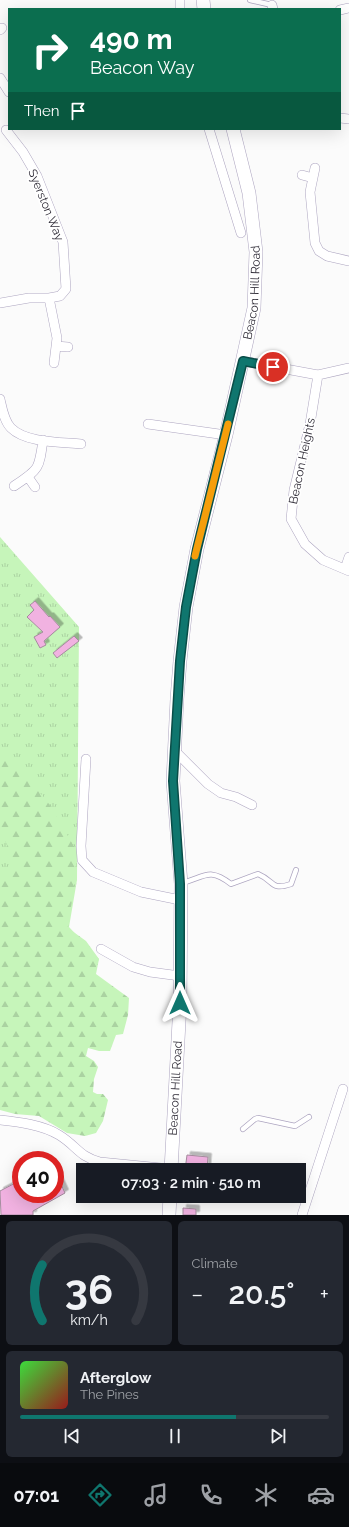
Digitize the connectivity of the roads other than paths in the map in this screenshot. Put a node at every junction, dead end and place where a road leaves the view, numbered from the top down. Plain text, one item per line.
1 (250, 0) edge
2 (272, 5) edge
3 (0, 78) edge
4 (8, 90) edge
5 (212, 130) edge
6 (233, 130) edge
7 (5, 131) edge
8 (302, 175) dead end
9 (241, 233) dead end
10 (349, 261) edge
11 (49, 298) junction
12 (0, 303) edge
13 (56, 346) junction
14 (68, 347) dead end
15 (243, 361) junction
16 (54, 363) dead end
17 (349, 368) edge
18 (318, 375) junction
19 (0, 399) edge
20 (2, 418) edge
21 (148, 424) dead end
22 (226, 435) junction
23 (43, 440) junction
24 (81, 444) dead end
25 (28, 477) junction
26 (14, 486) dead end
27 (35, 487) dead end
28 (349, 557) edge
29 (347, 570) edge
30 (174, 750) junction
31 (86, 759) dead end
32 (252, 806) dead end
33 (296, 870) dead end
34 (180, 884) junction
35 (180, 900) junction
36 (101, 949) dead end
37 (180, 976) junction
38 (343, 1088) dead end
39 (309, 1117) dead end
40 (0, 1120) edge
41 (243, 1129) dead end
42 (109, 1163) edge
43 (171, 1163) edge
44 (170, 1203) edge
45 (169, 1215) edge
46 (302, 1215) edge

1 - 2 lane
3 - 4 street
5 - 9 street, Beacon Hill Road
6 - 15 street, Beacon Hill Road
7 - 11 street, Syerston Way
8 - 10 street
11 - 12 street, Syerston Way
11 - 13 street
13 - 14 street
13 - 16 street
15 - 18 street
15 - 22 street, Beacon Hill Road
17 - 18 street
18 - 29 street, Beacon Heights
19 - 20 street
20 - 23 street
21 - 22 street
22 - 30 street, Beacon Hill Road
23 - 24 street
23 - 25 street
25 - 26 street
25 - 27 street
28 - 29 street, Beacon Heights
30 - 32 street
30 - 34 street, Beacon Hill Road
31 - 35 street
33 - 34 lane
34 - 35 street, Beacon Hill Road
35 - 37 street, Beacon Hill Road
36 - 37 street
37 - 43 street, Beacon Hill Road
38 - 46 street
39 - 41 lane
40 - 42 street
44 - 45 street

